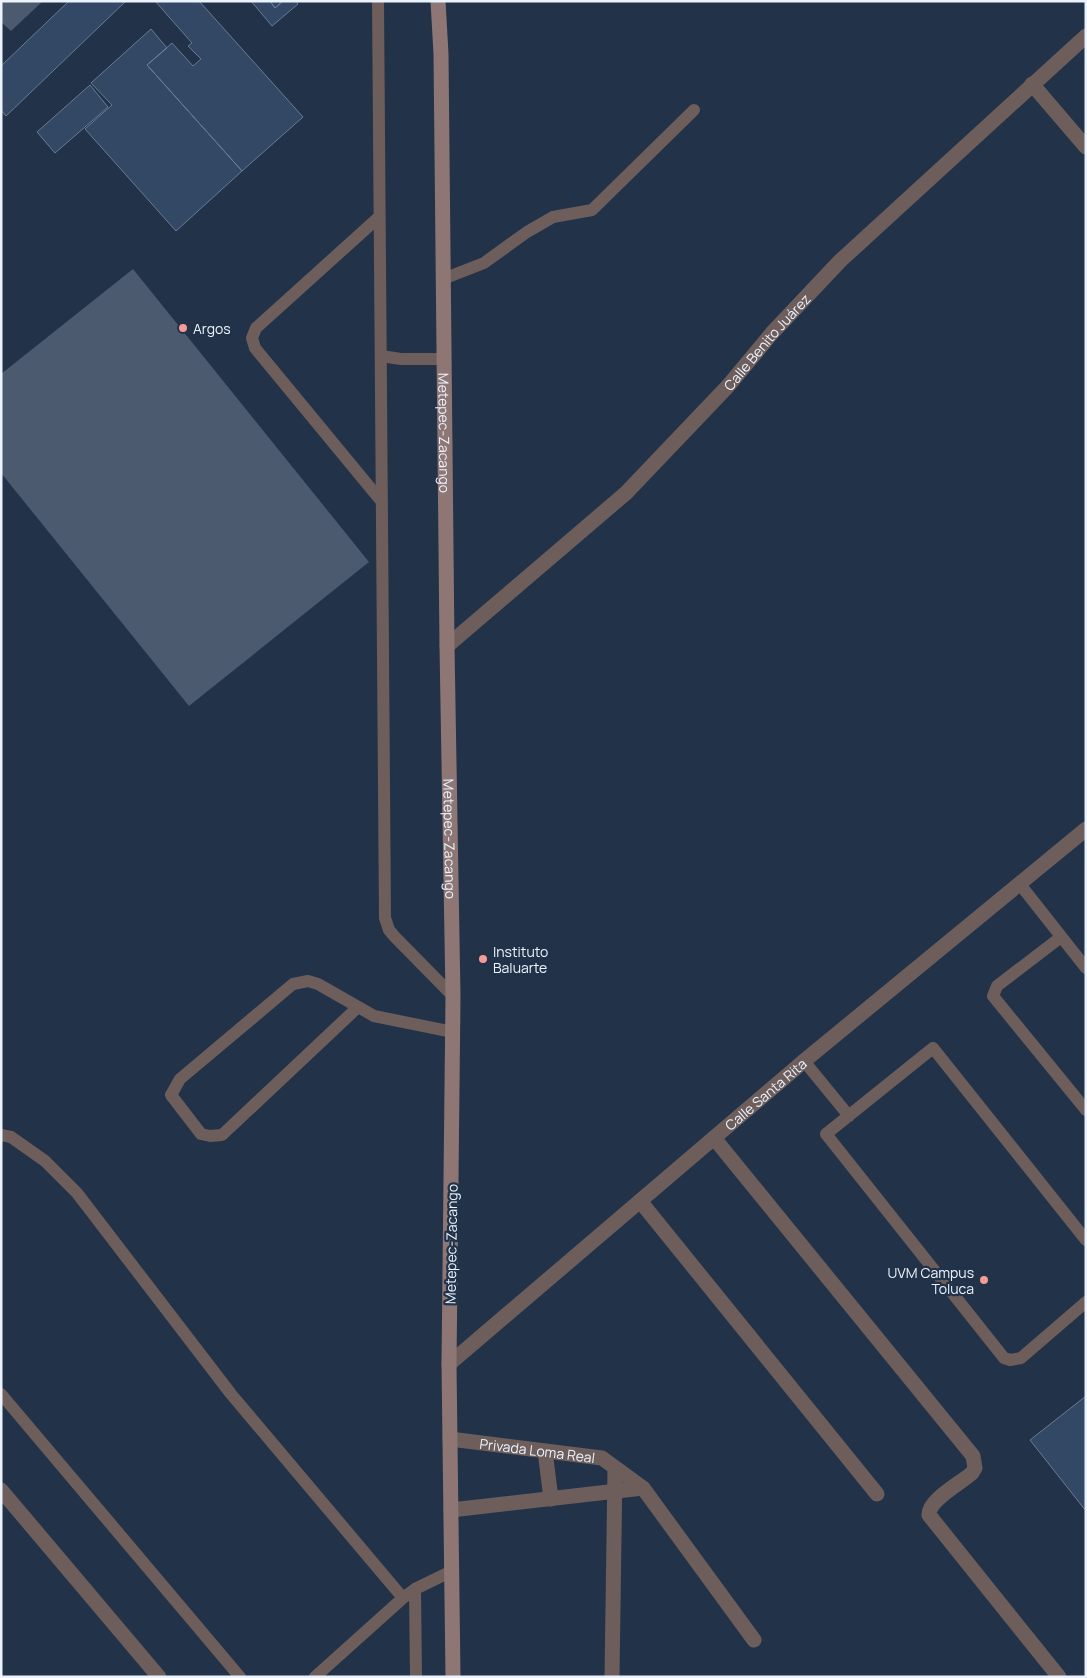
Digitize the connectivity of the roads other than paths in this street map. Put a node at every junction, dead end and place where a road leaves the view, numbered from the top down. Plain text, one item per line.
1 (378, 1) edge
2 (438, 1) edge
3 (1086, 36) edge
4 (1032, 84) junction
5 (694, 110) dead end
6 (1086, 147) edge
7 (379, 217) junction
8 (443, 279) junction
9 (380, 356) junction
10 (444, 359) junction
11 (382, 502) junction
12 (446, 646) junction
13 (1086, 829) edge
14 (1019, 884) junction
15 (1061, 937) junction
16 (1086, 968) edge
17 (453, 996) junction
18 (357, 1008) junction
19 (452, 1032) junction
20 (804, 1061) junction
21 (1086, 1110) edge
22 (849, 1116) junction
23 (1, 1135) edge
24 (714, 1138) junction
25 (640, 1201) junction
26 (1086, 1240) edge
27 (1086, 1302) edge
28 (449, 1364) junction
29 (1, 1394) edge
30 (450, 1439) junction
31 (545, 1451) junction
32 (616, 1468) junction
33 (643, 1488) junction
34 (1, 1490) edge
35 (615, 1492) junction
36 (877, 1494) dead end
37 (550, 1500) junction
38 (451, 1510) junction
39 (452, 1571) junction
40 (415, 1589) junction
41 (403, 1598) junction
42 (754, 1640) dead end
43 (317, 1676) edge
44 (159, 1677) edge
45 (240, 1677) edge
46 (416, 1677) edge
47 (453, 1677) edge
48 (612, 1677) edge
49 (1059, 1677) edge

1 - 7 lane
2 - 8 main road, Metepec-Zacango
3 - 4 street, Calle Benito Juárez
4 - 6 street
4 - 12 street, Calle Benito Juárez
5 - 8 lane
7 - 9 lane
7 - 11 lane
8 - 10 main road, Metepec-Zacango
9 - 10 lane
9 - 11 lane
10 - 12 main road, Metepec-Zacango
11 - 17 lane
12 - 17 main road, Metepec-Zacango
13 - 14 street, Calle Santa Rita
14 - 15 lane
14 - 20 street, Calle Santa Rita
15 - 16 lane
15 - 21 lane
17 - 19 main road, Metepec-Zacango
18 - 18 lane
18 - 19 lane
19 - 28 main road, Metepec-Zacango
20 - 22 lane
20 - 24 street, Calle Santa Rita
22 - 26 lane
22 - 27 lane
23 - 41 lane
24 - 25 street, Calle Santa Rita
24 - 49 street
25 - 28 street, Calle Santa Rita
25 - 36 street
28 - 30 main road, Metepec-Zacango
29 - 45 lane
30 - 31 street, Privada Loma Real
30 - 38 main road, Metepec-Zacango
31 - 32 street, Privada Loma Real
31 - 37 street
32 - 33 street, Privada Loma Real
32 - 35 street
33 - 35 street
33 - 42 street, Privada Loma Real
34 - 44 street
35 - 37 street
35 - 48 street
37 - 38 street
38 - 39 main road, Metepec-Zacango
39 - 40 lane
39 - 47 main road, Metepec-Zacango
40 - 41 lane
40 - 46 lane
41 - 43 lane

